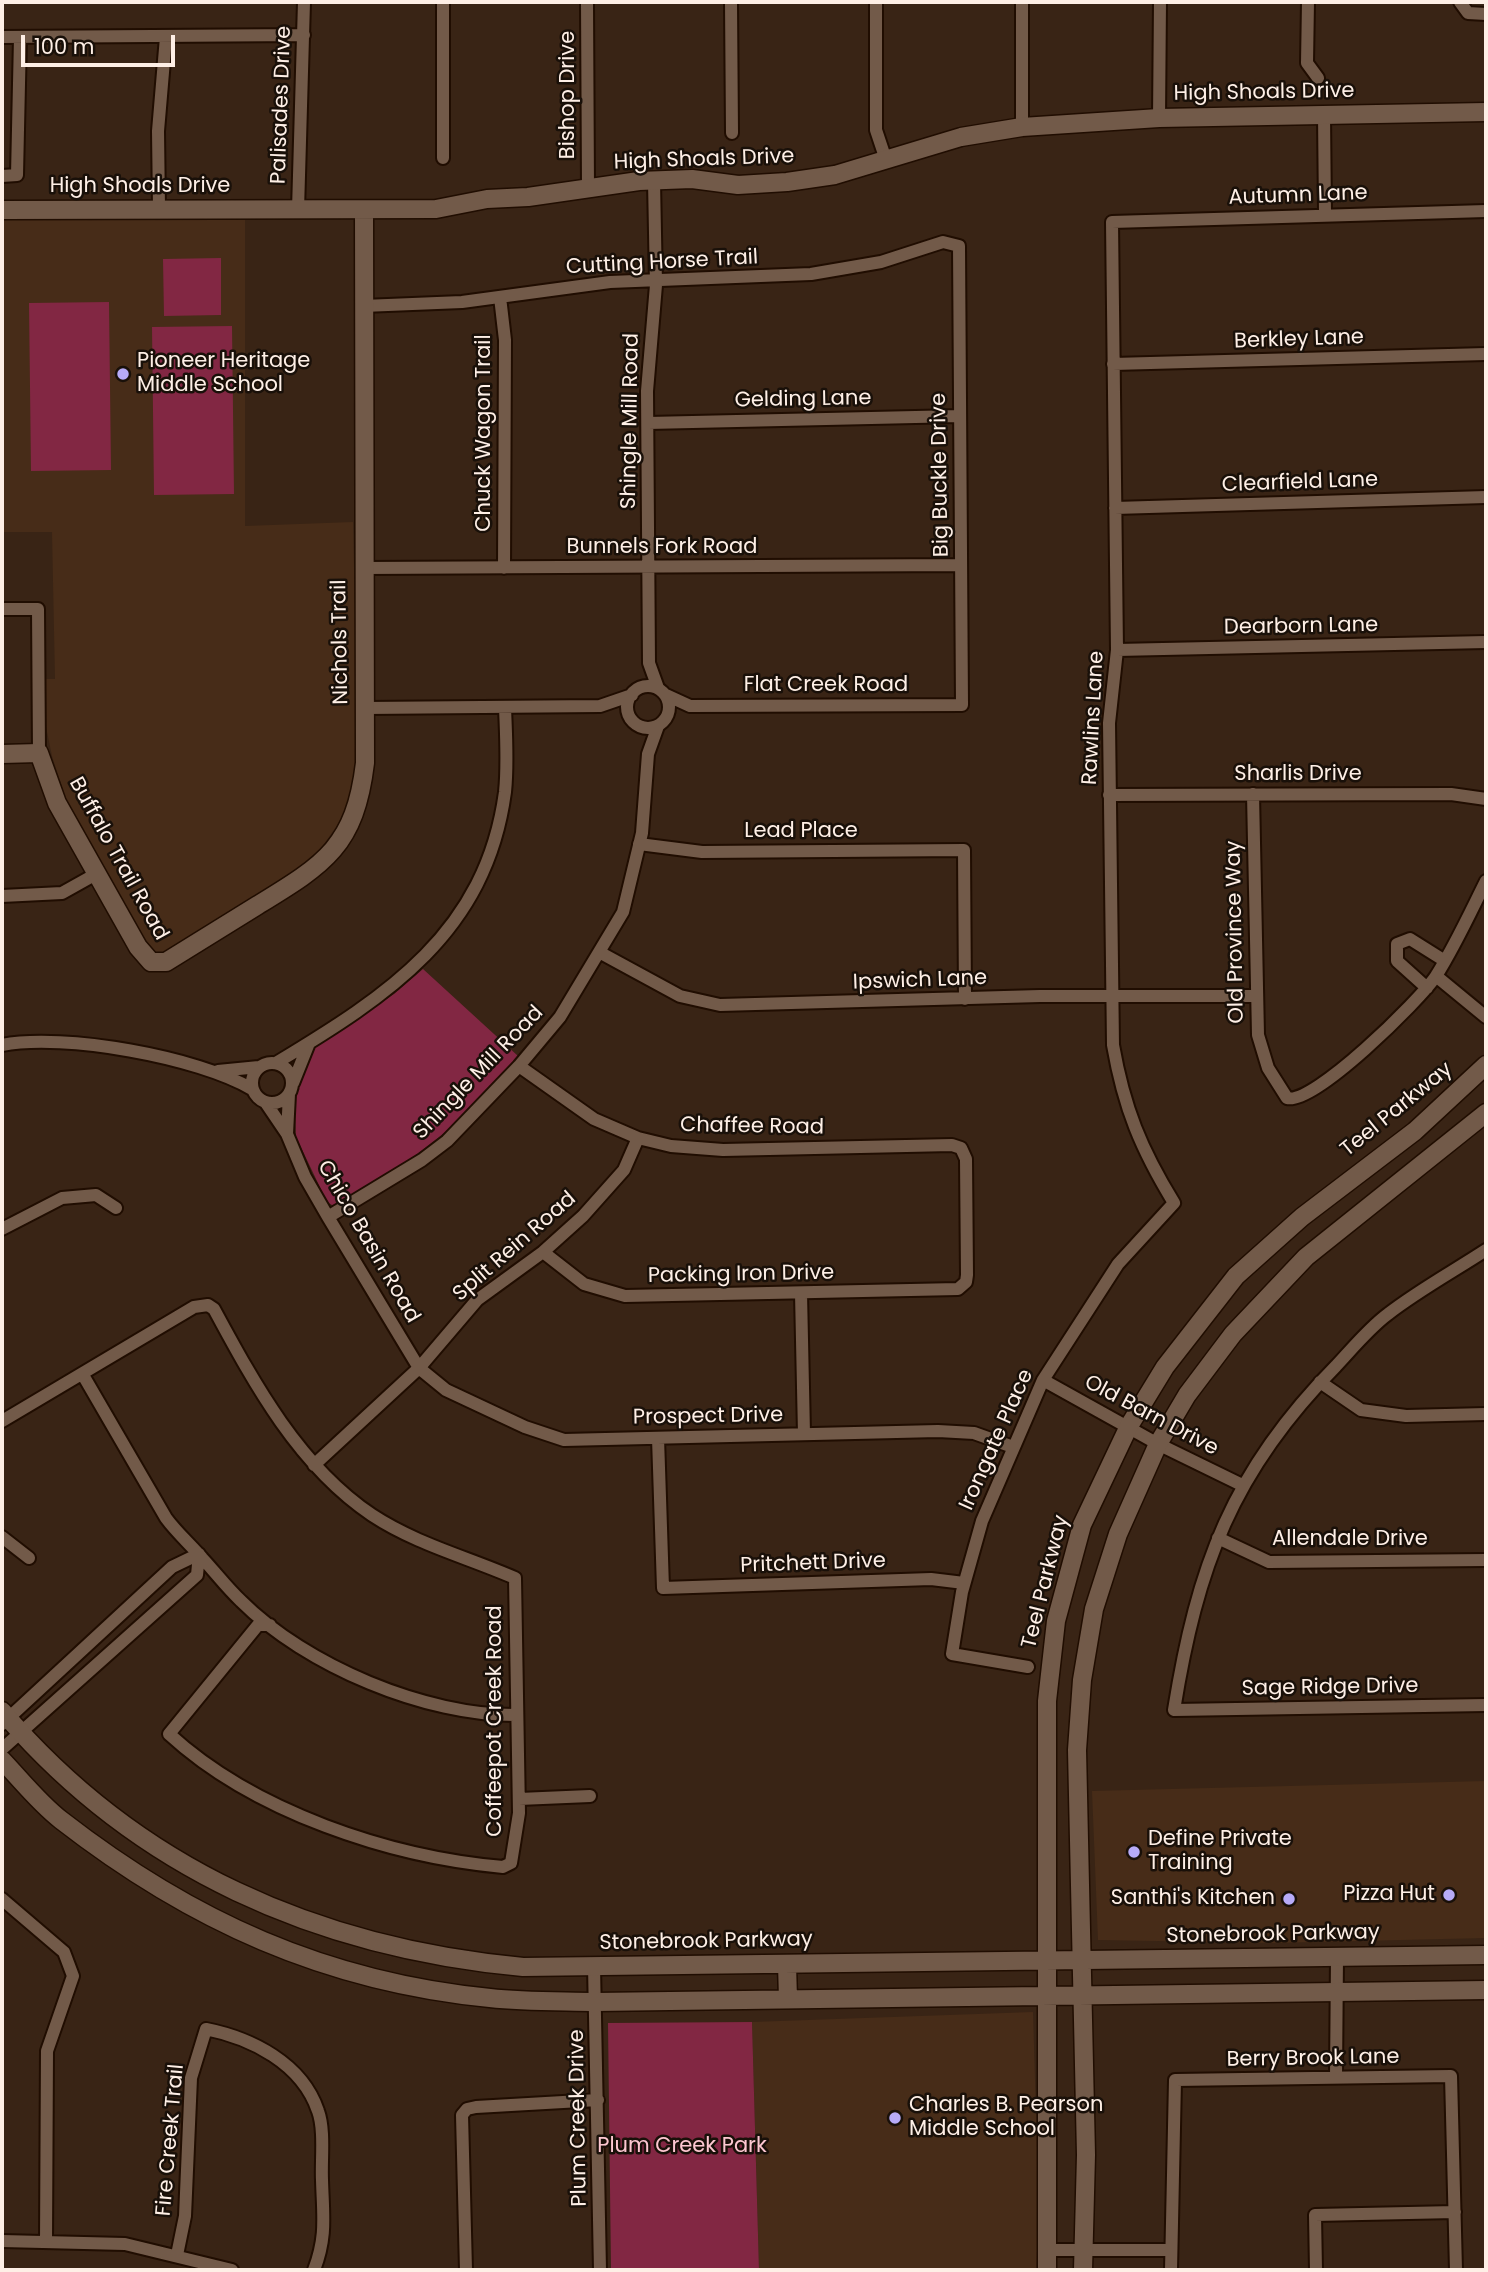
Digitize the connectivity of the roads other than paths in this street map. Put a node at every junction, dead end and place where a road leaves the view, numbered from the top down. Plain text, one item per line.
1 (304, 2) edge
2 (443, 2) edge
3 (587, 2) edge
4 (731, 2) edge
5 (876, 2) edge
6 (1022, 2) edge
7 (1160, 2) edge
8 (1308, 2) edge
9 (1460, 2) edge
10 (1486, 14) edge
11 (304, 35) junction
12 (2, 37) edge
13 (166, 37) junction
14 (20, 38) junction
15 (1318, 78) dead end
16 (1486, 112) edge
17 (1324, 115) junction
18 (1159, 118) junction
19 (1021, 127) junction
20 (732, 133) dead end
21 (886, 157) junction
22 (443, 159) dead end
23 (2, 176) edge
24 (654, 181) junction
25 (588, 188) junction
26 (159, 208) junction
27 (2, 210) edge
28 (298, 210) junction
29 (364, 210) junction
30 (1486, 211) edge
31 (1325, 213) junction
32 (1112, 222) joint
33 (959, 246) joint
34 (656, 280) junction
35 (500, 297) junction
36 (363, 306) junction
37 (1486, 354) edge
38 (1113, 364) junction
39 (960, 416) junction
40 (648, 423) junction
41 (1486, 497) edge
42 (1115, 508) junction
43 (961, 565) junction
44 (648, 567) junction
45 (363, 568) junction
46 (504, 568) junction
47 (2, 610) edge
48 (1486, 642) edge
49 (1117, 650) junction
50 (649, 663) junction
51 (636, 691) junction
52 (662, 692) junction
53 (962, 705) joint
54 (600, 706) junction
55 (690, 706) junction
56 (505, 707) junction
57 (365, 708) junction
58 (634, 722) junction
59 (661, 723) junction
60 (39, 753) junction
61 (2, 754) edge
62 (648, 754) junction
63 (1253, 794) junction
64 (1109, 795) junction
65 (1486, 799) edge
66 (639, 844) junction
67 (96, 874) junction
68 (1486, 881) edge
69 (2, 896) edge
70 (599, 951) junction
71 (1445, 961) junction
72 (151, 962) joint
73 (1436, 976) junction
74 (1427, 988) junction
75 (1112, 996) junction
76 (1255, 996) junction
77 (965, 999) junction
78 (1486, 1017) edge
79 (309, 1043) junction
80 (2, 1045) edge
81 (276, 1063) junction
82 (1486, 1065) edge
83 (519, 1066) junction
84 (259, 1067) junction
85 (218, 1071) junction
86 (252, 1089) junction
87 (291, 1089) junction
88 (266, 1103) junction
89 (1486, 1113) edge
90 (287, 1134) junction
91 (638, 1138) junction
92 (1174, 1203) joint
93 (116, 1208) dead end
94 (328, 1217) junction
95 (2, 1229) edge
96 (1486, 1250) edge
97 (543, 1252) junction
98 (954, 1289) joint
99 (801, 1293) junction
100 (419, 1368) junction
101 (83, 1374) junction
102 (1043, 1380) junction
103 (1320, 1382) junction
104 (1486, 1414) edge
105 (2, 1421) edge
106 (1129, 1426) junction
107 (804, 1434) junction
108 (658, 1437) junction
109 (1158, 1444) junction
110 (1013, 1447) junction
111 (314, 1465) junction
112 (1242, 1485) junction
113 (2, 1537) edge
114 (1218, 1538) junction
115 (199, 1554) junction
116 (29, 1558) dead end
117 (1486, 1560) edge
118 (964, 1583) junction
119 (270, 1625) junction
120 (1028, 1667) dead end
121 (1486, 1705) edge
122 (517, 1715) junction
123 (8, 1722) edge
124 (2, 1749) edge
125 (2, 1760) edge
126 (590, 1796) dead end
127 (519, 1799) junction
128 (2, 1899) edge
129 (1486, 1955) edge
130 (1337, 1957) junction
131 (1045, 1961) junction
132 (1083, 1961) junction
133 (787, 1964) junction
134 (594, 1966) junction
135 (1486, 1990) edge
136 (1336, 1991) junction
137 (1084, 1994) junction
138 (1046, 1995) junction
139 (788, 1999) junction
140 (596, 2001) junction
141 (1336, 2077) junction
142 (598, 2100) junction
143 (1455, 2213) junction
144 (2, 2241) edge
145 (46, 2241) junction
146 (1049, 2250) junction
147 (1084, 2250) junction
148 (1170, 2250) junction
149 (177, 2255) junction
150 (232, 2270) edge
151 (314, 2270) edge
152 (466, 2270) edge
153 (600, 2270) edge
154 (1047, 2270) edge
155 (1083, 2270) edge
156 (1171, 2270) edge
157 (1316, 2270) edge
158 (1456, 2270) edge

1 - 11 street, Palisades Drive
2 - 22 street
3 - 25 street, Bishop Drive
4 - 20 street
5 - 21 street
6 - 19 street
7 - 18 street
8 - 15 street
9 - 10 street
11 - 13 street
11 - 28 street, Palisades Drive
12 - 14 street
13 - 14 street
13 - 26 street
14 - 23 street
16 - 17 main road, High Shoals Drive
17 - 18 main road, High Shoals Drive
17 - 31 street
18 - 19 main road, High Shoals Drive
19 - 21 main road, High Shoals Drive
21 - 24 main road, High Shoals Drive
24 - 25 main road, High Shoals Drive
24 - 34 street, Shingle Mill Road
25 - 29 main road, High Shoals Drive
26 - 27 main road, High Shoals Drive
26 - 28 main road, High Shoals Drive
28 - 29 main road, High Shoals Drive
29 - 36 main road, Nichols Trail
30 - 31 street, Autumn Lane
31 - 32 street, Autumn Lane
32 - 38 street, Rawlins Lane
33 - 34 street, Cutting Horse Trail
33 - 39 street, Big Buckle Drive
34 - 35 street, Cutting Horse Trail
34 - 40 street, Shingle Mill Road
35 - 36 street, Cutting Horse Trail
35 - 46 street, Chuck Wagon Trail
36 - 45 main road, Nichols Trail
37 - 38 street, Berkley Lane
38 - 42 street, Rawlins Lane
39 - 40 street, Gelding Lane
39 - 43 street, Big Buckle Drive
40 - 44 street, Shingle Mill Road
41 - 42 street, Clearfield Lane
42 - 49 street, Rawlins Lane
43 - 44 street, Bunnels Fork Road
43 - 53 street, Big Buckle Drive
44 - 46 street, Bunnels Fork Road
44 - 50 street, Shingle Mill Road
45 - 46 street, Bunnels Fork Road
45 - 57 main road, Nichols Trail
47 - 60 street, Buffalo Trail Road
48 - 49 street, Dearborn Lane
49 - 64 street, Rawlins Lane
50 - 51 street, Shingle Mill Road
50 - 52 street, Shingle Mill Road
51 - 52 street
51 - 54 street
51 - 58 street
52 - 55 street, Flat Creek Road
52 - 59 street
53 - 55 street, Flat Creek Road
54 - 56 street
54 - 58 street
55 - 59 street, Flat Creek Road
56 - 57 street
56 - 79 street
57 - 72 main road, Nichols Trail
58 - 59 street
58 - 62 street, Shingle Mill Road
59 - 62 street, Shingle Mill Road
60 - 61 main road
60 - 67 main road, Buffalo Trail Road
62 - 66 street, Shingle Mill Road
63 - 64 street, Sharlis Drive
63 - 65 street, Sharlis Drive
63 - 76 street, Old Province Way
64 - 75 street, Rawlins Lane
66 - 70 street, Shingle Mill Road
66 - 77 street, Lead Place
67 - 69 street
67 - 72 main road, Buffalo Trail Road
68 - 71 street
70 - 77 street, Ipswich Lane
70 - 83 street, Shingle Mill Road
71 - 73 street
71 - 74 street
73 - 74 street
73 - 78 street
74 - 76 street, Old Province Way
75 - 76 street, Ipswich Lane
75 - 77 street, Ipswich Lane
75 - 92 street, Rawlins Lane
79 - 81 street
79 - 87 street, Chico Basin Road
80 - 85 street
81 - 84 street
81 - 87 street
82 - 106 main road, Teel Parkway
83 - 91 street, Chaffee Road
83 - 94 street, Shingle Mill Road
84 - 85 street
84 - 86 street
85 - 86 street
86 - 88 street
87 - 88 street
87 - 90 street, Chico Basin Road
88 - 90 street, Chico Basin Road
89 - 109 main road
90 - 94 street, Chico Basin Road
91 - 97 street, Split Rein Road
91 - 98 street, Chaffee Road
92 - 102 street, Irongate Place
93 - 95 street
94 - 100 street, Chico Basin Road
96 - 103 street
97 - 99 street, Packing Iron Drive
97 - 100 street, Split Rein Road
98 - 99 street, Packing Iron Drive
99 - 107 street
100 - 108 street, Prospect Drive
100 - 111 street, Split Rein Road
101 - 105 street
101 - 111 street
101 - 115 street
102 - 106 street, Old Barn Drive
102 - 110 street, Irongate Place
103 - 104 street
103 - 112 street
106 - 109 street, Old Barn Drive
106 - 131 main road, Teel Parkway
107 - 108 street, Prospect Drive
107 - 110 street, Prospect Drive
108 - 118 street, Pritchett Drive
109 - 112 street, Old Barn Drive
109 - 132 main road
110 - 118 street, Irongate Place
111 - 122 street, Coffeepot Creek Road
112 - 114 street
113 - 116 street
114 - 117 street, Allendale Drive
114 - 121 street, Sage Ridge Drive
115 - 119 street
115 - 123 street
115 - 123 street
118 - 120 street, Irongate Place
119 - 122 street
119 - 127 street, Coffeepot Creek Road
122 - 127 street, Coffeepot Creek Road
123 - 124 street
123 - 134 main road, Stonebrook Parkway
125 - 140 main road
126 - 127 street
128 - 145 street
129 - 130 main road, Stonebrook Parkway
130 - 132 main road, Stonebrook Parkway
130 - 136 street
131 - 132 main road, Stonebrook Parkway
131 - 133 main road, Stonebrook Parkway
131 - 138 main road, Teel Parkway
132 - 137 main road
133 - 134 main road, Stonebrook Parkway
133 - 139 main road
134 - 140 street, Plum Creek Drive
135 - 136 main road
136 - 137 main road
136 - 141 street
137 - 138 main road
137 - 147 main road
138 - 139 main road
138 - 146 main road, Teel Parkway
139 - 140 main road
140 - 142 street, Plum Creek Drive
141 - 143 street, Berry Brook Lane
141 - 148 street, Berry Brook Lane
142 - 152 street
142 - 153 street, Plum Creek Drive
143 - 157 street
143 - 158 street
144 - 145 street
145 - 149 street
146 - 147 street
146 - 154 main road, Teel Parkway
147 - 148 street
147 - 155 main road
148 - 156 street
149 - 150 street
149 - 151 street, Fire Creek Trail

